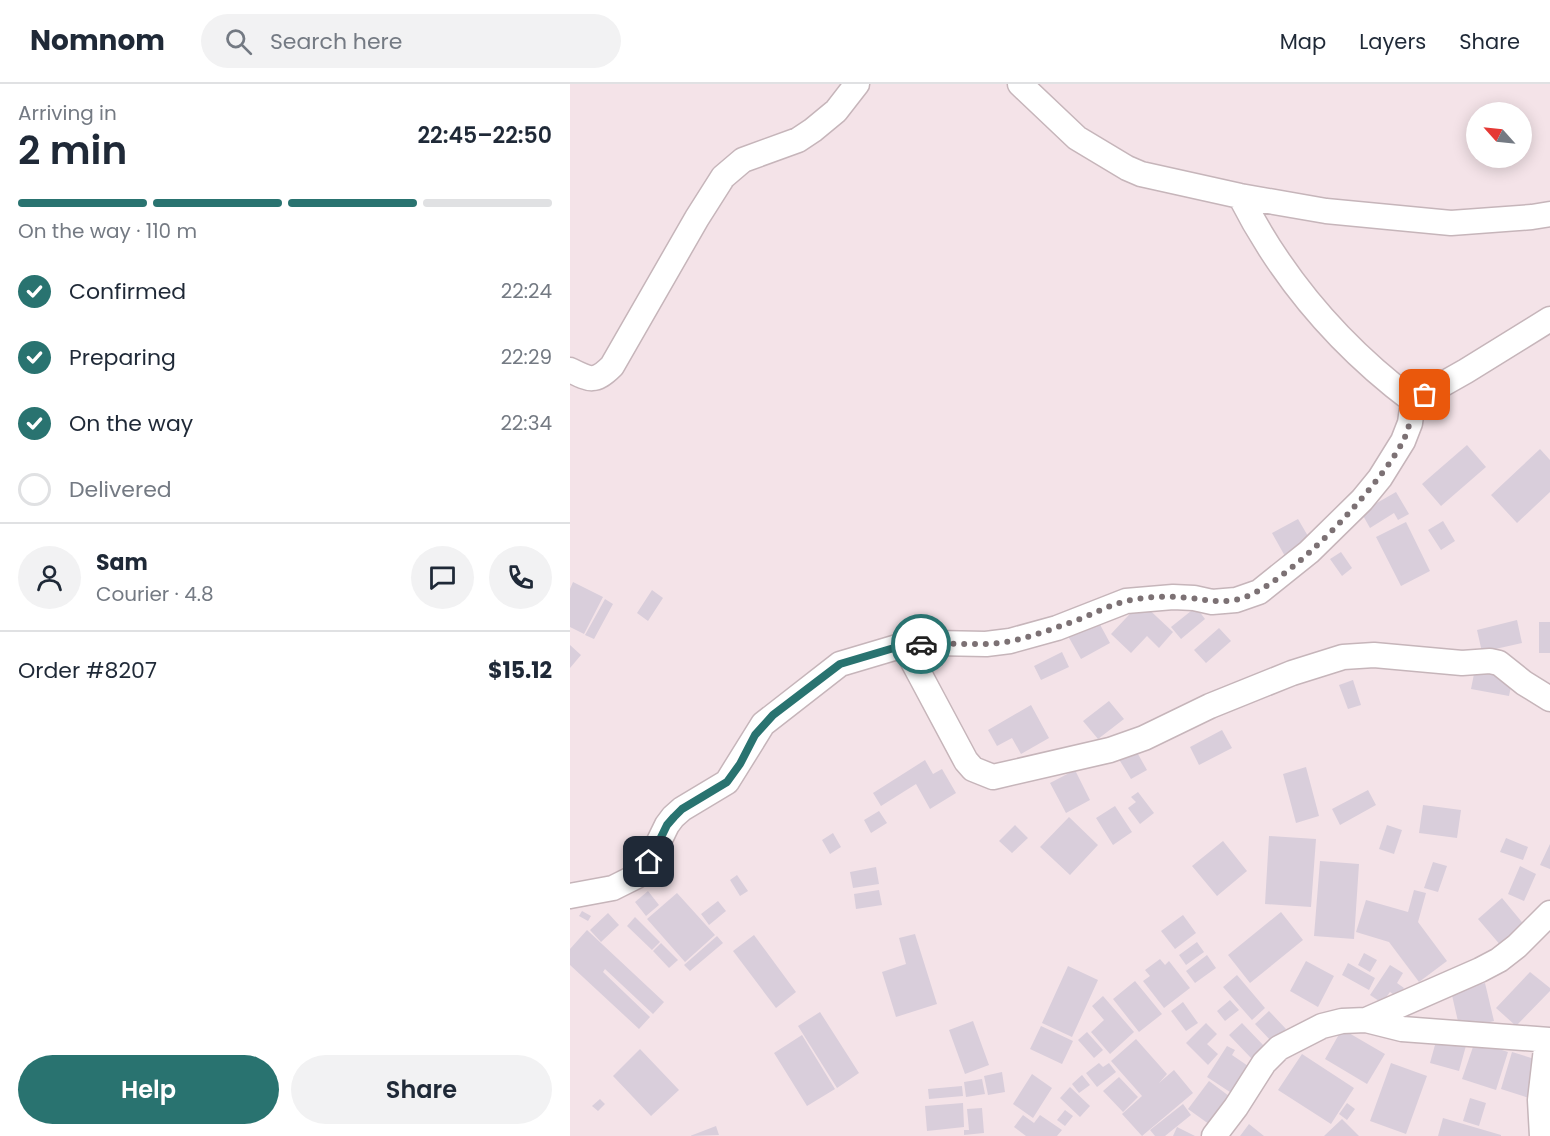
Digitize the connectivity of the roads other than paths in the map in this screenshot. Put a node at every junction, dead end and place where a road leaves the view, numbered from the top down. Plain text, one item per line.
1 (857, 84) edge
2 (1020, 84) edge
3 (1240, 196) junction
4 (1541, 215) edge
5 (1550, 234) edge
6 (1550, 319) edge
7 (570, 370) edge
8 (1413, 401) junction
9 (904, 645) junction
10 (1550, 699) edge
11 (570, 896) edge
12 (1550, 913) edge
13 (1366, 1020) junction
14 (1548, 1040) edge
15 (1214, 1136) edge
16 (1542, 1136) edge

1 - 7 street
2 - 3 street
3 - 4 street
3 - 8 street
4 - 5 street
6 - 8 street
8 - 9 street
9 - 10 street
9 - 11 street
12 - 13 street
13 - 14 street
13 - 15 street
14 - 16 street

